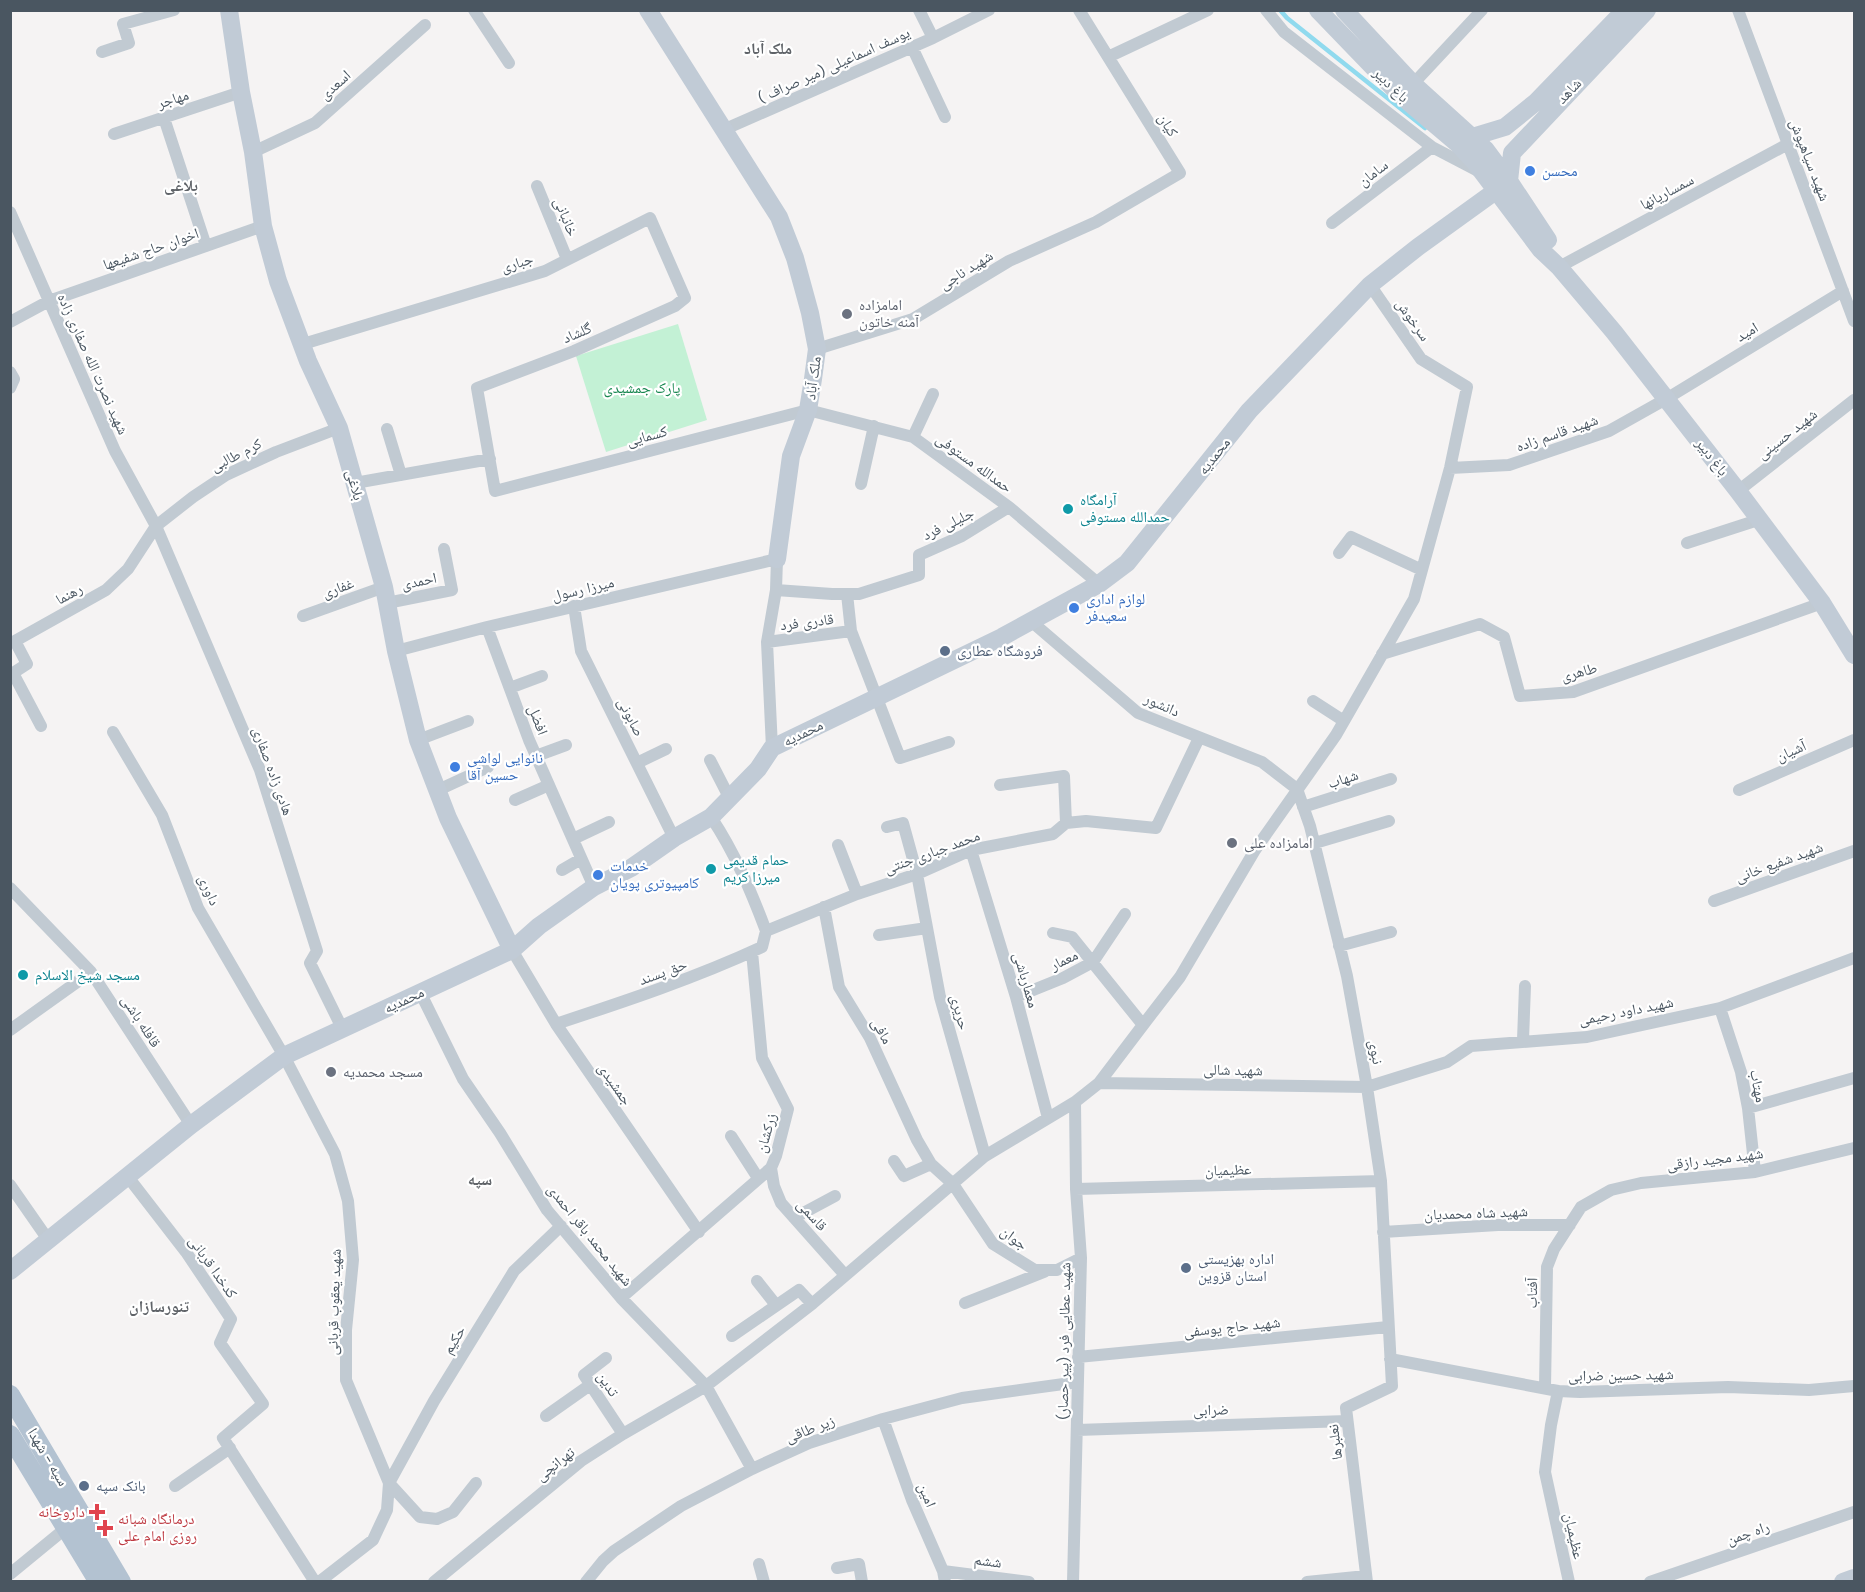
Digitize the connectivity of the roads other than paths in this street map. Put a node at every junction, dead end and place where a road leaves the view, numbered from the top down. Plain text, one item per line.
1 (229, 10) edge
2 (474, 10) edge
3 (648, 10) edge
4 (919, 10) edge
5 (989, 10) edge
6 (1208, 10) edge
7 (1266, 10) edge
8 (1318, 10) edge
9 (1344, 10) edge
10 (1482, 10) edge
11 (1625, 10) edge
12 (1647, 10) edge
13 (1738, 10) edge
14 (171, 11) edge
15 (1080, 11) edge
16 (425, 25) dead end
17 (933, 38) junction
18 (912, 47) junction
19 (102, 52) dead end
20 (1108, 57) junction
21 (509, 63) dead end
22 (1413, 84) junction
23 (240, 92) junction
24 (945, 117) dead end
25 (164, 118) junction
26 (723, 130) junction
27 (114, 134) dead end
28 (1473, 137) junction
29 (1788, 144) junction
30 (1432, 147) junction
31 (253, 152) junction
32 (1485, 174) junction
33 (537, 186) dead end
34 (1503, 186) junction
35 (10, 212) edge
36 (1096, 222) joint
37 (1332, 223) dead end
38 (263, 226) junction
39 (206, 246) junction
40 (567, 260) junction
41 (1559, 267) junction
42 (1370, 285) junction
43 (1844, 291) junction
44 (685, 298) joint
45 (49, 301) junction
46 (1852, 306) edge
47 (1854, 321) edge
48 (10, 322) edge
49 (303, 344) junction
50 (817, 349) junction
51 (10, 372) edge
52 (10, 388) edge
53 (933, 394) dead end
54 (1666, 399) junction
55 (1854, 400) edge
56 (808, 410) junction
57 (874, 426) junction
58 (339, 428) junction
59 (387, 429) dead end
60 (913, 437) junction
61 (490, 459) junction
62 (1450, 468) junction
63 (401, 475) junction
64 (355, 483) junction
65 (861, 484) dead end
66 (1738, 491) junction
67 (1009, 507) junction
68 (1758, 520) junction
69 (156, 525) junction
70 (1687, 543) dead end
71 (444, 549) dead end
72 (1339, 554) dead end
73 (777, 559) junction
74 (1422, 570) junction
75 (1099, 584) junction
76 (776, 590) junction
77 (847, 594) junction
78 (385, 595) junction
79 (1822, 603) junction
80 (574, 606) junction
81 (303, 616) dead end
82 (1032, 621) junction
83 (487, 627) junction
84 (851, 631) junction
85 (1849, 635) edge
86 (13, 639) edge
87 (768, 642) junction
88 (396, 651) junction
89 (1382, 654) junction
90 (1854, 655) edge
91 (12, 674) edge
92 (542, 676) dead end
93 (510, 688) junction
94 (876, 698) junction
95 (1313, 701) dead end
96 (1344, 721) junction
97 (468, 722) dead end
98 (42, 726) dead end
99 (113, 732) dead end
100 (1199, 738) junction
101 (418, 740) junction
102 (1854, 740) edge
103 (949, 742) dead end
104 (566, 745) dead end
105 (772, 748) junction
106 (666, 749) dead end
107 (536, 756) junction
108 (710, 760) dead end
109 (637, 763) junction
110 (488, 767) dead end
111 (1391, 779) dead end
112 (1000, 784) dead end
113 (549, 785) junction
114 (1297, 789) junction
115 (1739, 790) dead end
116 (436, 791) junction
117 (730, 799) junction
118 (515, 800) dead end
119 (1303, 807) junction
120 (711, 818) junction
121 (1389, 821) dead end
122 (609, 822) dead end
123 (1066, 823) junction
124 (887, 826) dead end
125 (675, 838) junction
126 (573, 839) junction
127 (1315, 843) junction
128 (838, 844) dead end
129 (971, 850) junction
130 (1854, 851) edge
131 (582, 859) junction
132 (562, 870) dead end
133 (917, 874) junction
134 (594, 887) junction
135 (10, 888) edge
136 (856, 894) junction
137 (1714, 901) dead end
138 (824, 907) junction
139 (1125, 914) dead end
140 (927, 928) junction
141 (766, 931) junction
142 (1391, 932) dead end
143 (1053, 933) dead end
144 (879, 935) dead end
145 (1339, 946) junction
146 (512, 950) junction
147 (752, 952) junction
148 (1854, 958) edge
149 (1093, 962) junction
150 (91, 972) junction
151 (1525, 986) dead end
152 (420, 992) junction
153 (1016, 997) junction
154 (1720, 1008) junction
155 (556, 1024) junction
156 (1143, 1025) junction
157 (342, 1028) junction
158 (10, 1030) edge
159 (1523, 1040) junction
160 (284, 1056) junction
161 (1854, 1078) edge
162 (1099, 1083) junction
163 (1367, 1087) junction
164 (1075, 1101) junction
165 (1748, 1108) junction
166 (1048, 1118) junction
167 (191, 1125) junction
168 (731, 1136) dead end
169 (1854, 1148) edge
170 (985, 1156) junction
171 (894, 1161) dead end
172 (931, 1164) junction
173 (771, 1168) junction
174 (1755, 1172) junction
175 (128, 1176) junction
176 (758, 1178) junction
177 (1381, 1181) junction
178 (953, 1184) junction
179 (10, 1185) edge
180 (1076, 1190) junction
181 (835, 1196) dead end
182 (1581, 1207) joint
183 (794, 1218) junction
184 (1570, 1225) junction
185 (561, 1226) junction
186 (699, 1232) junction
187 (1383, 1232) junction
188 (49, 1241) junction
189 (1081, 1258) junction
190 (1048, 1270) junction
191 (10, 1271) edge
192 (845, 1275) junction
193 (757, 1281) dead end
194 (621, 1298) junction
195 (965, 1303) dead end
196 (812, 1304) junction
197 (776, 1305) junction
198 (1388, 1327) junction
199 (732, 1336) dead end
200 (1078, 1357) junction
201 (606, 1358) dead end
202 (1390, 1359) junction
203 (1078, 1382) junction
204 (590, 1385) junction
205 (706, 1386) junction
206 (1854, 1386) edge
207 (1545, 1388) junction
208 (1558, 1391) junction
209 (10, 1395) edge
210 (546, 1416) dead end
211 (883, 1419) junction
212 (1347, 1421) junction
213 (1077, 1430) junction
214 (623, 1434) junction
215 (10, 1435) edge
216 (230, 1448) junction
217 (752, 1469) junction
218 (388, 1483) junction
219 (476, 1483) dead end
220 (176, 1486) dead end
221 (1854, 1512) edge
222 (66, 1528) junction
223 (759, 1564) dead end
224 (837, 1568) dead end
225 (10, 1574) edge
226 (944, 1576) edge
227 (1854, 1578) edge
228 (1366, 1579) edge
229 (99, 1581) edge
230 (122, 1581) edge
231 (317, 1581) edge
232 (434, 1581) edge
233 (586, 1581) edge
234 (764, 1581) edge
235 (862, 1581) edge
236 (1029, 1581) edge
237 (1072, 1581) edge
238 (1307, 1581) edge
239 (1569, 1581) edge
240 (1650, 1581) edge
241 (1843, 1581) edge

1 - 23 street, بلاغی
2 - 21 street
3 - 26 street, ملک آباد
4 - 17 street
5 - 17 street, یوسف اسماعیلی (میر صراف )
6 - 20 street
7 - 30 street
8 - 32 street, باغ دبیر
9 - 22 street, باغ دبیر
10 - 22 street
11 - 28 street, شاهد
12 - 34 street, شاهد
13 - 29 street, شهید سیاهپوش
14 - 19 street
15 - 20 street, کیان
16 - 31 street, اسعدی
17 - 18 street, یوسف اسماعیلی (میر صراف )
18 - 24 street
18 - 26 street, یوسف اسماعیلی (میر صراف )
20 - 36 street, کیان
22 - 28 street, باغ دبیر
23 - 25 street, مهاجر
23 - 31 street, بلاغی
25 - 27 street, مهاجر
25 - 39 street
26 - 50 street, ملک آباد
28 - 34 street, باغ دبیر
29 - 41 street, سمساریانها
29 - 43 street, شهید سیاهپوش
30 - 32 street
30 - 37 street, سامان
31 - 38 street, بلاغی
32 - 34 street, باغ دبیر
33 - 40 street, خانبانی
34 - 41 street, باغ دبیر
34 - 42 street, محمدیه
35 - 45 street, شهید نصرت الله صفاری زاده
36 - 50 street, شهید ناجی
38 - 39 street, اخوان حاج شفیعها
38 - 49 street, بلاغی
39 - 45 street, اخوان حاج شفیعها
40 - 44 street, جباری
40 - 49 street, جباری
41 - 54 street, باغ دبیر
42 - 62 street, سرخوش
42 - 75 street, محمدیه
43 - 46 street, شهید سیاهپوش
43 - 54 street, امید
44 - 61 street, گلشاد
45 - 48 street, اخوان حاج شفیعها
45 - 69 street, شهید نصرت الله صفاری زاده
46 - 47 street, شهید سیاهپوش
49 - 58 street, بلاغی
50 - 56 street, ملک آباد
51 - 52 street
53 - 60 street
54 - 62 street, شهید قاسم زاده
54 - 66 street, باغ دبیر
55 - 66 street, شهید حسینی
56 - 57 street, حمدالله مستوفی
56 - 61 street, کسمایی
56 - 73 street, ملک آباد
57 - 60 street, حمدالله مستوفی
57 - 65 street
58 - 64 street, بلاغی
58 - 69 street, کرم طالبی
59 - 63 street
60 - 67 street, حمدالله مستوفی
61 - 63 street
62 - 74 street
63 - 64 street
64 - 78 street, بلاغی
66 - 68 street, باغ دبیر
67 - 75 street, حمدالله مستوفی
67 - 77 street, جلیلی فرد
68 - 70 street
68 - 79 street, باغ دبیر
69 - 86 street, رهنما
69 - 157 street, هادی زاده صفاری
71 - 78 street, احمدی
72 - 74 street
73 - 76 street, ملک آباد
73 - 80 street, میرزا رسول
74 - 89 street
75 - 82 street, محمدیه
76 - 77 street, جلیلی فرد
76 - 87 street, ملک آباد
77 - 84 street
78 - 81 street, غفاری
78 - 88 street, بلاغی
79 - 85 street, باغ دبیر
79 - 89 street, طاهری
80 - 83 street, میرزا رسول
80 - 109 street, صابونی
82 - 94 street, محمدیه
82 - 100 street, دانشور
83 - 88 street, میرزا رسول
83 - 93 street, افضل
84 - 87 street, قادری فرد
84 - 94 street
85 - 90 street, باغ دبیر
86 - 91 street, رهنما
87 - 105 street, ملک آباد
88 - 101 street, بلاغی
89 - 96 street
91 - 98 street
92 - 93 street
93 - 107 street, افضل
94 - 103 street
94 - 105 street, محمدیه
95 - 96 street
96 - 114 street
97 - 101 street
99 - 160 street, داوری
100 - 114 street, دانشور
100 - 123 street, محمد جباری جنتی
101 - 116 street, بلاغی
102 - 115 street, آشیان
104 - 107 street
105 - 117 street, محمدیه
106 - 109 street
107 - 113 street, افضل
108 - 117 street
109 - 125 street, صابونی
110 - 116 street
111 - 119 street, شهاب
112 - 123 street
113 - 118 street
113 - 126 street, افضل
114 - 119 street, نبوی
114 - 156 street
116 - 146 street, بلاغی
117 - 120 street, محمدیه
119 - 127 street, نبوی
120 - 125 street, محمدیه
120 - 141 street
121 - 127 street
122 - 126 street
123 - 129 street, محمد جباری جنتی
124 - 133 street, حریری
125 - 134 street, محمدیه
126 - 131 street, افضل
127 - 145 street, نبوی
128 - 136 street
129 - 133 street, محمد جباری جنتی
129 - 153 street, معمارباشی
130 - 137 street, شهید شفیع خانی
131 - 132 street
131 - 134 street, افضل
133 - 136 street, محمد جباری جنتی
133 - 140 street, حریری
134 - 146 street, محمدیه
135 - 150 street, قافله باشی
136 - 138 street, محمد جباری جنتی
138 - 141 street, محمد جباری جنتی
138 - 172 street, مافی
139 - 149 street, معمار
140 - 144 street
140 - 170 street, حریری
141 - 147 street
142 - 145 street
143 - 149 street, معمار
145 - 163 street, نبوی
146 - 152 street, محمدیه
146 - 155 street, جمشیدی
147 - 155 street, حق پسند
147 - 173 street, زرکشان
148 - 154 street, شهید داود رحیمی
149 - 153 street, معمار
149 - 156 street, معمار
150 - 158 street
150 - 167 street, قافله باشی
151 - 159 street
152 - 157 street, محمدیه
152 - 185 street, شهید محمد باقر احمدی
153 - 166 street, معمارباشی
154 - 159 street, شهید داود رحیمی
154 - 165 street, مهتاب
155 - 186 street, جمشیدی
156 - 162 street
157 - 160 street, محمدیه
159 - 163 street, شهید داود رحیمی
160 - 167 street, محمدیه
160 - 218 street, شهید یعقوب قربانی
161 - 165 street
162 - 163 street, شهید شالی
162 - 164 street
163 - 177 street, نبوی
164 - 166 street
164 - 180 street, شهید عطایی فرد (پیر حصار)
165 - 174 street, مهتاب
166 - 170 street
167 - 175 street, محمدیه
168 - 176 street
169 - 174 street, شهید مجید رازقی
170 - 178 street
171 - 172 street
172 - 178 street, مافی
173 - 176 street, زرکشان
173 - 183 street, قاسمی
174 - 182 street, شهید مجید رازقی
175 - 188 street, محمدیه
175 - 216 street, کدخدا قربانی
176 - 186 street, زرکشان
177 - 180 street, عظیمیان
177 - 187 street, نبوی
178 - 190 street, جوان
178 - 192 street, تهرانچی
179 - 188 street
180 - 189 street, شهید عطایی فرد (پیر حصار)
181 - 183 street
182 - 184 street, آفتاب
183 - 192 street, قاسمی
184 - 187 street, شهید شاه محمدیان
184 - 207 street, آفتاب
185 - 194 street, شهید محمد باقر احمدی
185 - 218 street, حکیم
186 - 194 street, زرکشان
187 - 198 street, نبوی
188 - 191 street, محمدیه
189 - 190 street
189 - 200 street, شهید عطایی فرد (پیر حصار)
190 - 195 street
192 - 196 street, تهرانچی
193 - 197 street
194 - 205 street, شهید محمد باقر احمدی
196 - 197 street
196 - 205 street, تهرانچی
197 - 199 street
198 - 200 street, شهید حاج یوسفی
198 - 202 street, نعلبرها
200 - 203 street, شهید عطایی فرد (پیر حصار)
201 - 204 street, تدین
202 - 207 street, شهید حسین ضرابی
202 - 212 street, نعلبرها
203 - 211 street, زیر طاقی
203 - 213 street, شهید عطایی فرد (پیر حصار)
204 - 210 street
204 - 214 street, تدین
205 - 214 street, تهرانچی
205 - 217 street
206 - 208 street, شهید حسین ضرابی
207 - 208 street, شهید حسین ضرابی
208 - 239 street, عظیمیان
209 - 230 main road, سپه - شهدا
211 - 217 street, زیر طاقی
211 - 226 street, امین
212 - 213 street, ضرابی
212 - 228 street, نعلبرها
213 - 237 street, شهید عطایی فرد (پیر حصار)
214 - 232 street, تهرانچی
215 - 222 main road, سپه - شهدا
216 - 220 street
216 - 231 street
217 - 233 street, زیر طاقی
218 - 219 street
218 - 231 street
221 - 240 street, راه چمن
222 - 225 street
222 - 229 main road, سپه - شهدا
223 - 234 street
224 - 235 street
226 - 236 street, ششم
227 - 241 street
228 - 238 street

